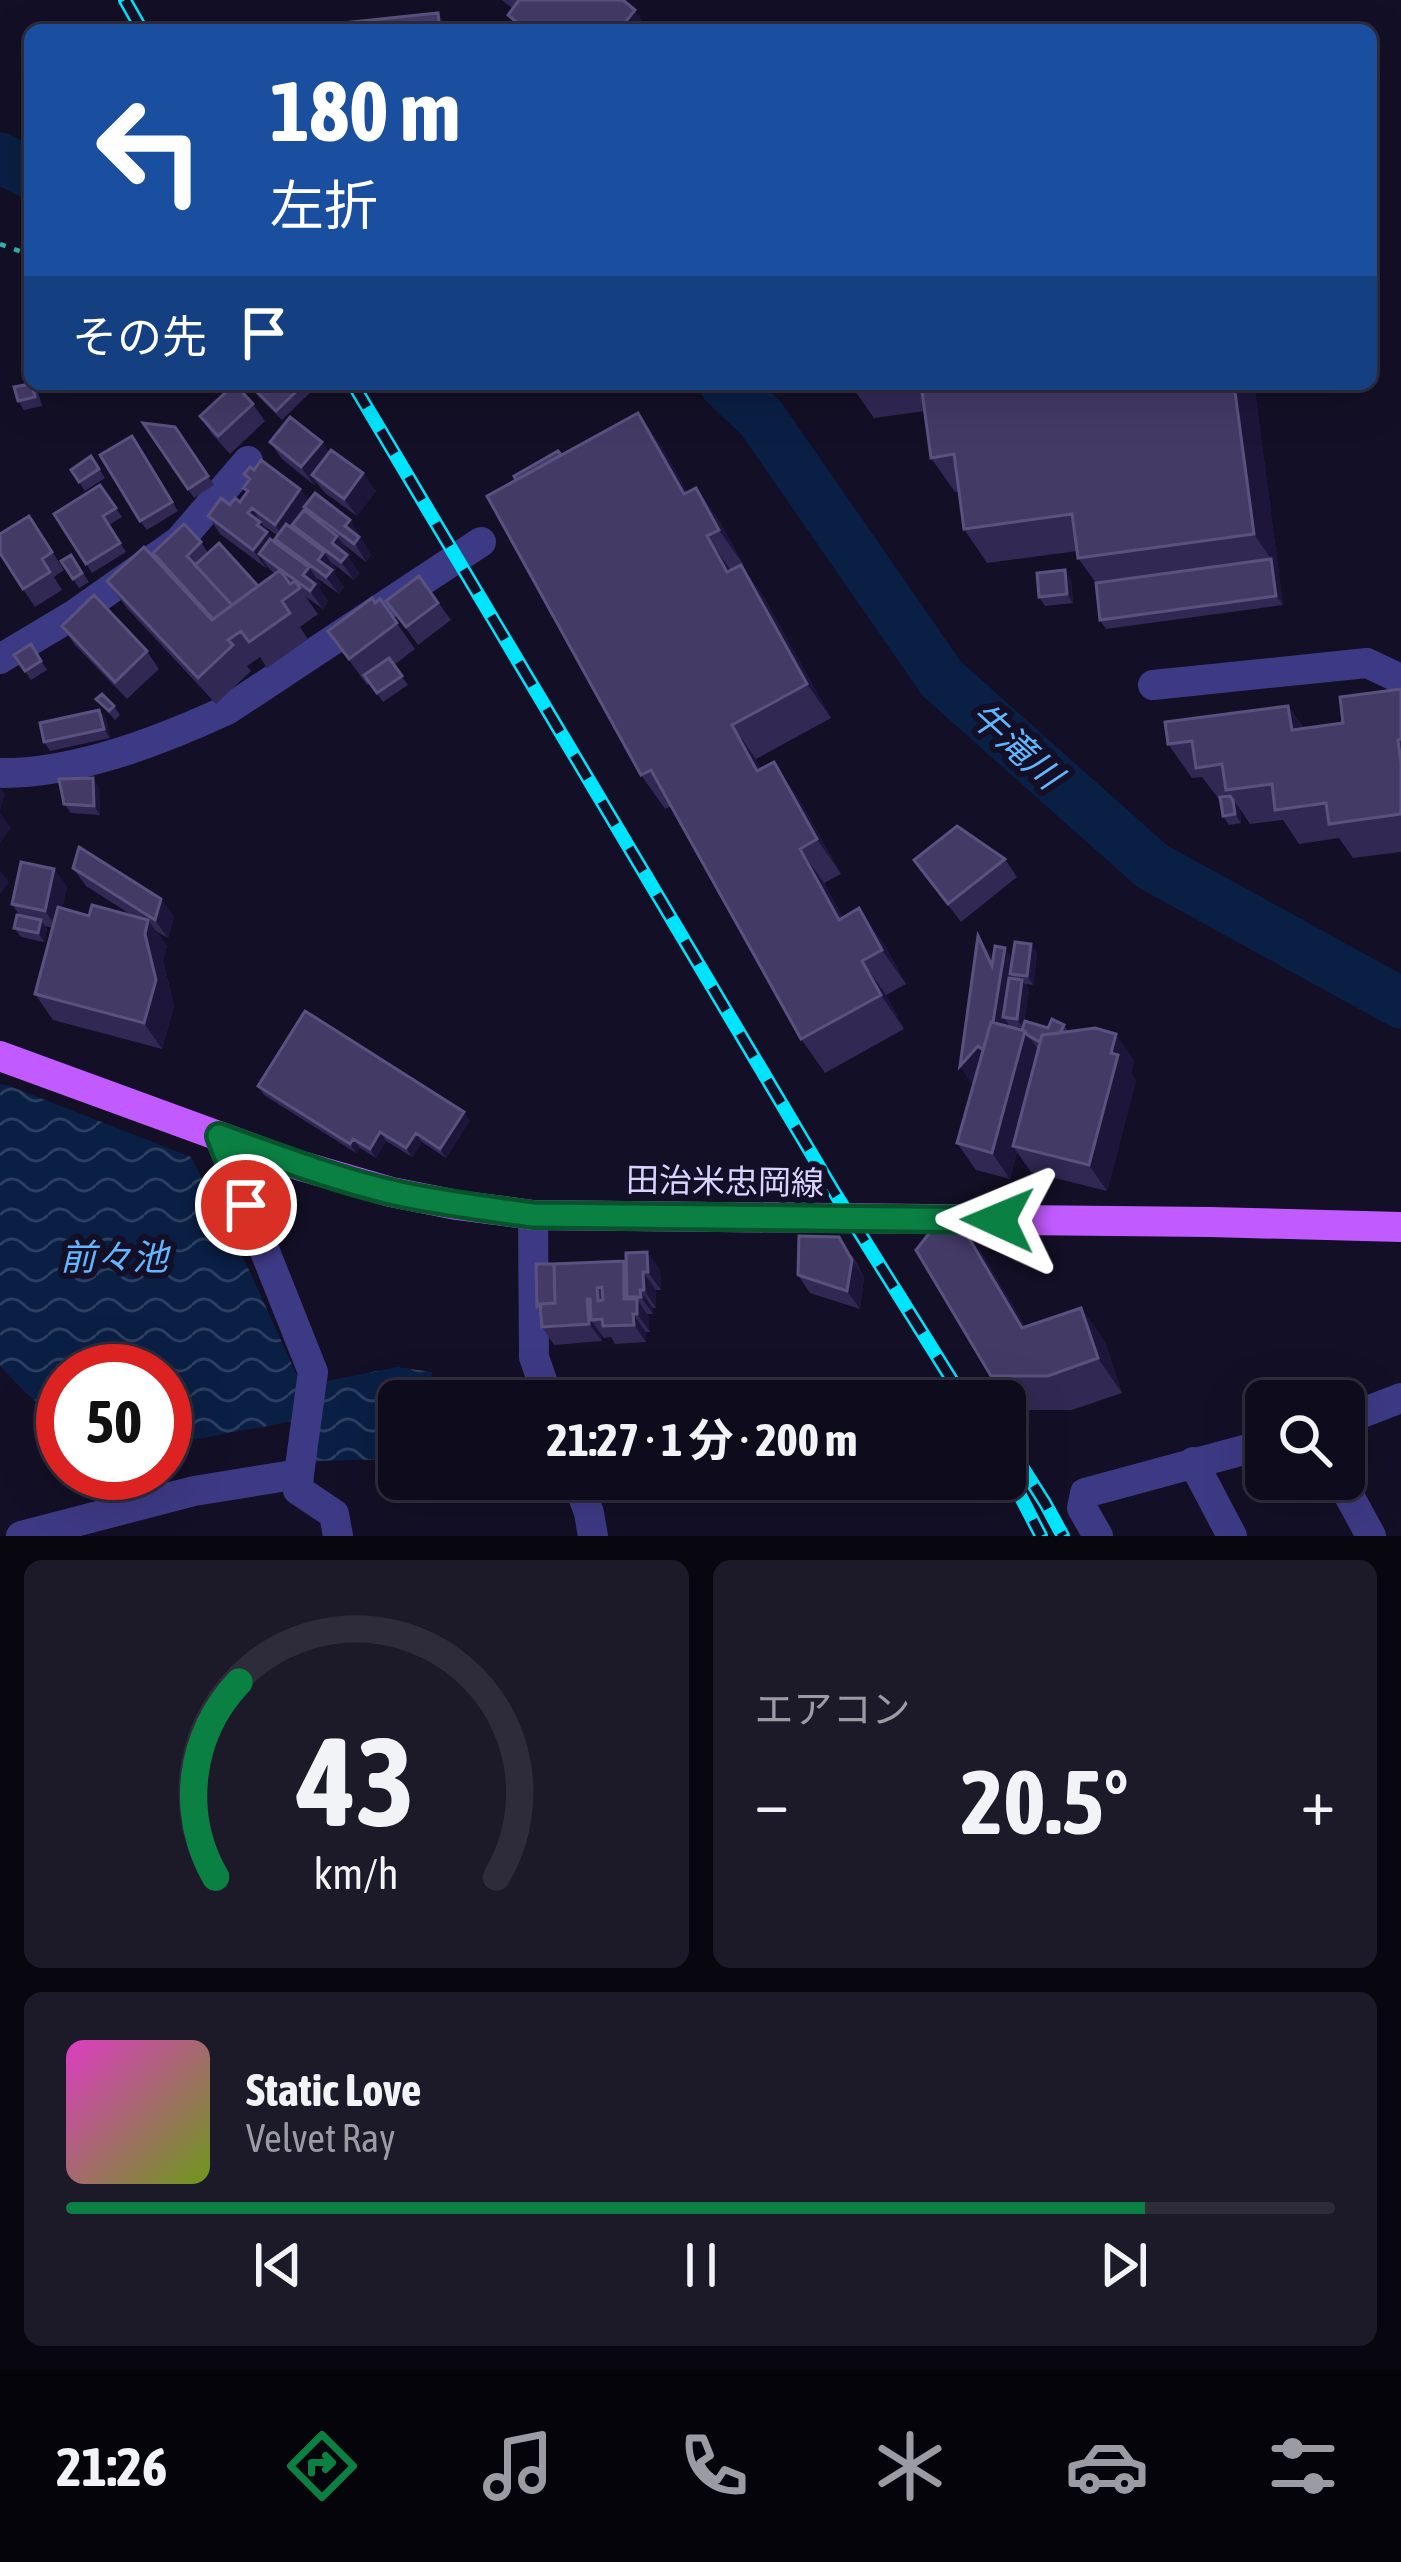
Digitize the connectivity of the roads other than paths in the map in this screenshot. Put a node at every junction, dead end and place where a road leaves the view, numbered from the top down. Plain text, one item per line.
1 (248, 461) dead end
2 (481, 542) dead end
3 (0, 659) edge
4 (1401, 679) edge
5 (1154, 685) dead end
6 (0, 773) edge
7 (0, 1056) edge
8 (219, 1136) junction
9 (533, 1215) junction
10 (1401, 1227) edge
11 (542, 1380) edge
12 (1401, 1397) edge
13 (1365, 1412) edge
14 (1245, 1449) edge
15 (1193, 1462) junction
16 (298, 1474) junction
17 (584, 1500) edge
18 (1351, 1500) edge
19 (21, 1536) edge
20 (338, 1536) edge
21 (593, 1536) edge
22 (1098, 1536) edge
23 (1232, 1536) edge
24 (1371, 1536) edge

1 - 3 street
2 - 6 street
4 - 5 street
7 - 8 main road, 田治米忠岡線
8 - 9 main road, 田治米忠岡線
8 - 16 street
9 - 10 main road, 田治米忠岡線
9 - 11 street
12 - 13 street
14 - 15 street
15 - 22 street
15 - 23 street
16 - 19 street
16 - 20 street
17 - 21 street
18 - 24 street

